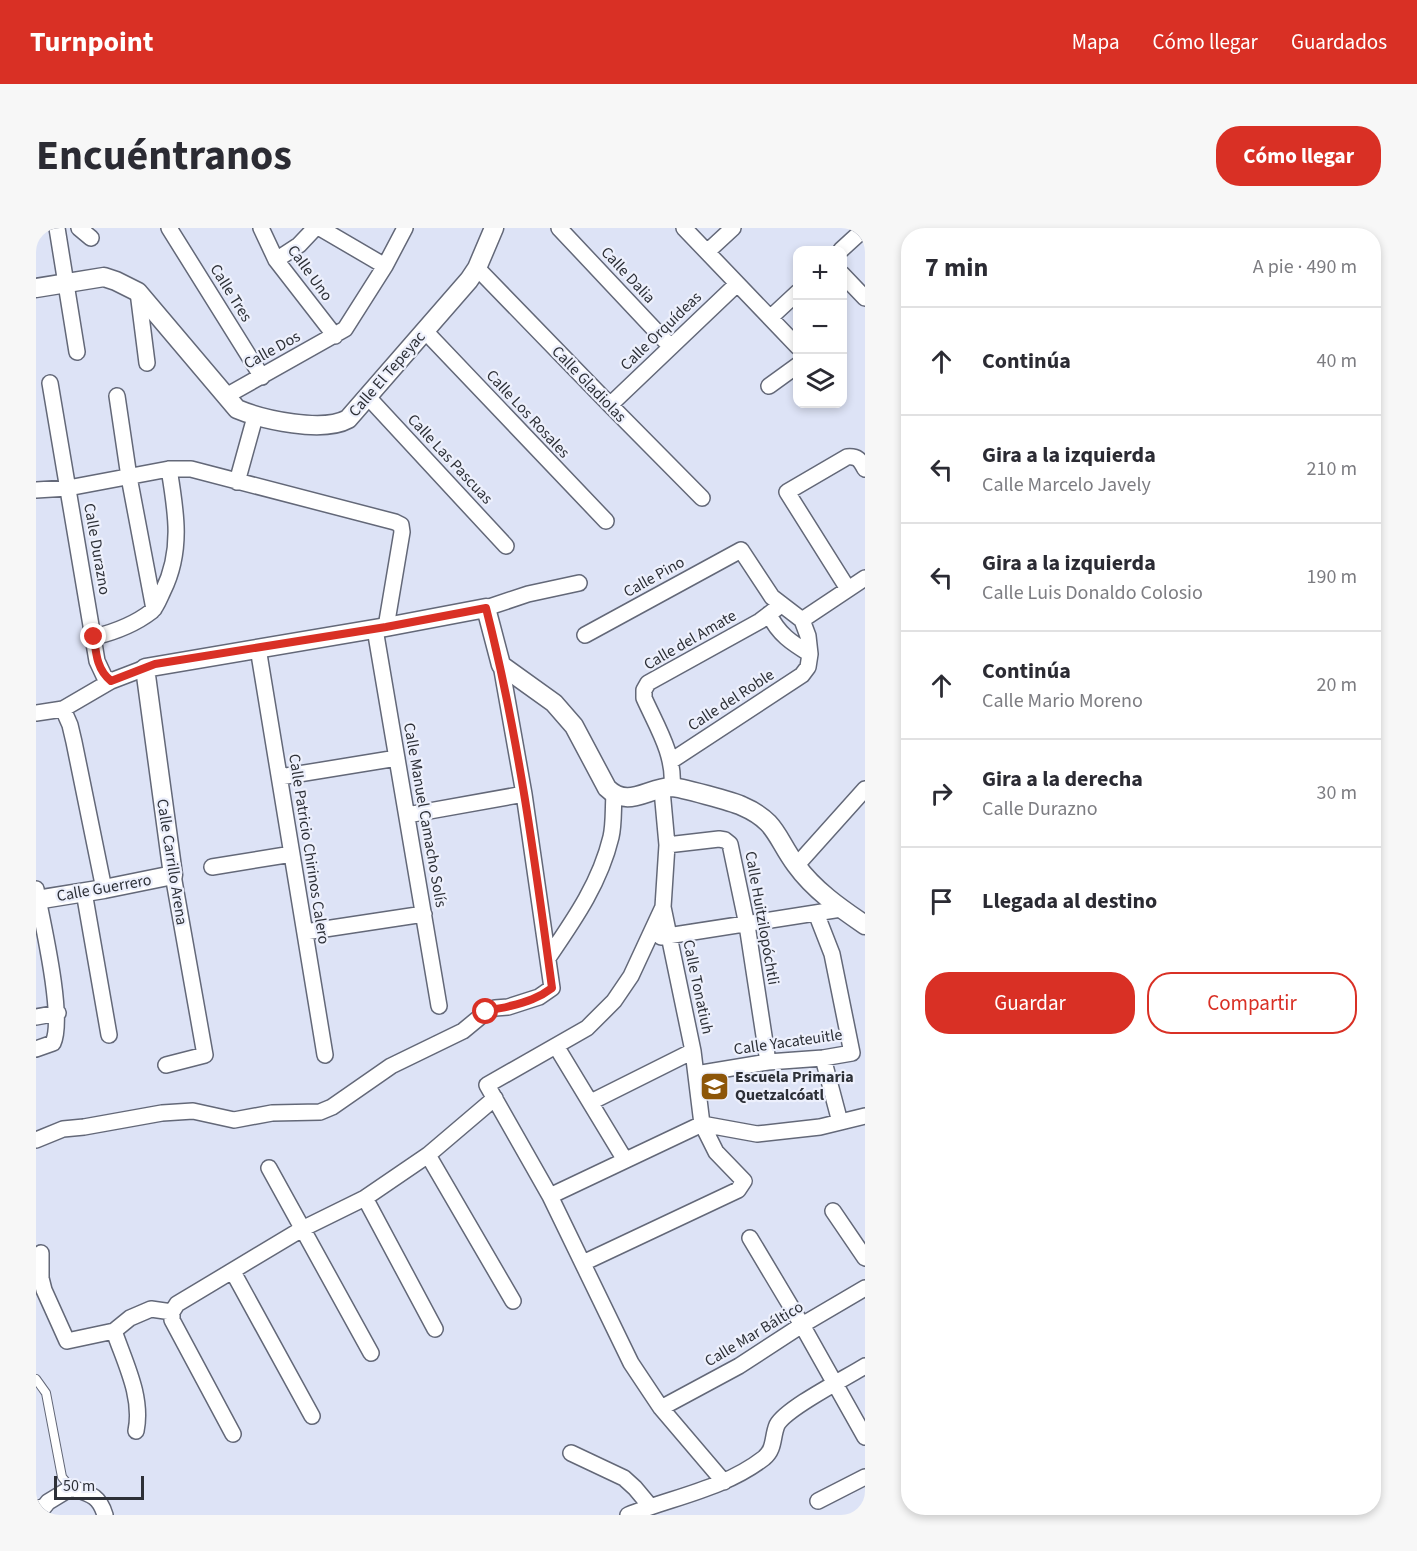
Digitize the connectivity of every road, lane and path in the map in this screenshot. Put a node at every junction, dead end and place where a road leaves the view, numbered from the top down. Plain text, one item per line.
1 (57, 228) edge
2 (79, 228) edge
3 (169, 228) edge
4 (261, 228) edge
5 (315, 228) edge
6 (320, 228) edge
7 (405, 228) edge
8 (494, 228) edge
9 (559, 228) edge
10 (684, 228) edge
11 (733, 228) edge
12 (865, 228) edge
13 (91, 238) dead end
14 (845, 246) edge
15 (707, 252) junction
16 (276, 260) junction
17 (385, 266) junction
18 (477, 268) junction
19 (847, 278) edge
20 (66, 282) junction
21 (737, 284) junction
22 (36, 288) edge
23 (138, 292) junction
24 (793, 297) edge
25 (865, 298) edge
26 (770, 318) junction
27 (425, 331) junction
28 (335, 336) junction
29 (793, 343) edge
30 (670, 346) junction
31 (77, 352) dead end
32 (147, 363) dead end
33 (793, 369) edge
34 (261, 377) junction
35 (50, 383) dead end
36 (769, 386) dead end
37 (117, 396) dead end
38 (226, 396) junction
39 (368, 397) junction
40 (610, 405) junction
41 (255, 417) junction
42 (169, 469) junction
43 (865, 469) edge
44 (129, 477) junction
45 (237, 482) junction
46 (68, 488) junction
47 (36, 490) edge
48 (702, 498) dead end
49 (606, 521) dead end
50 (506, 546) dead end
51 (865, 578) edge
52 (579, 583) dead end
53 (848, 589) junction
54 (486, 608) junction
55 (154, 609) junction
56 (775, 610) junction
57 (802, 620) junction
58 (381, 628) junction
59 (585, 635) dead end
60 (94, 637) junction
61 (258, 648) junction
62 (809, 661) junction
63 (501, 665) junction
64 (145, 668) junction
65 (111, 681) junction
66 (63, 710) junction
67 (36, 713) edge
68 (397, 758) junction
69 (671, 761) junction
70 (279, 777) junction
71 (667, 788) junction
72 (865, 789) edge
73 (524, 794) junction
74 (614, 795) junction
75 (407, 815) junction
76 (667, 845) junction
77 (292, 854) junction
78 (796, 866) junction
79 (212, 867) dead end
80 (173, 875) junction
81 (104, 890) junction
82 (84, 892) junction
83 (37, 896) edge
84 (663, 907) junction
85 (841, 909) junction
86 (816, 913) junction
87 (424, 914) junction
88 (747, 925) junction
89 (865, 925) edge
90 (305, 932) junction
91 (649, 937) junction
92 (669, 937) junction
93 (548, 958) junction
94 (439, 1006) dead end
95 (58, 1013) junction
96 (36, 1017) edge
97 (109, 1035) dead end
98 (556, 1046) junction
99 (36, 1049) edge
100 (693, 1051) junction
101 (325, 1055) dead end
102 (823, 1058) junction
103 (768, 1062) junction
104 (166, 1065) dead end
105 (696, 1074) junction
106 (495, 1098) junction
107 (591, 1102) junction
108 (865, 1116) edge
109 (840, 1122) junction
110 (702, 1124) junction
111 (36, 1140) edge
112 (428, 1155) junction
113 (625, 1160) junction
114 (269, 1168) dead end
115 (550, 1196) junction
116 (365, 1198) junction
117 (832, 1211) dead end
118 (302, 1229) junction
119 (750, 1238) dead end
120 (41, 1253) dead end
121 (865, 1258) edge
122 (583, 1263) junction
123 (233, 1272) junction
124 (865, 1288) edge
125 (513, 1301) dead end
126 (172, 1312) junction
127 (802, 1325) junction
128 (435, 1329) dead end
129 (114, 1331) junction
130 (371, 1353) dead end
131 (865, 1366) edge
132 (36, 1378) edge
133 (835, 1384) junction
134 (661, 1408) junction
135 (312, 1416) dead end
136 (136, 1431) dead end
137 (233, 1434) dead end
138 (865, 1437) edge
139 (571, 1453) dead end
140 (865, 1477) edge
141 (724, 1482) junction
142 (71, 1488) junction
143 (818, 1501) dead end
144 (650, 1506) junction
145 (42, 1510) edge
146 (105, 1515) edge
147 (628, 1515) edge

1 - 20 street
2 - 13 street
3 - 34 street, Calle Tres
4 - 16 street, Calle Uno
5 - 16 street
6 - 17 street
7 - 17 street, Calle Dos
8 - 18 street, Calle El Tepeyac
9 - 30 street, Calle Dalia
10 - 15 street
11 - 15 street
12 - 14 street
15 - 21 street
16 - 28 street, Calle Uno
17 - 28 street, Calle Dos
18 - 27 street, Calle El Tepeyac
18 - 40 street, Calle Gladiolas
19 - 25 street
20 - 22 street
20 - 23 street
20 - 31 street
21 - 26 street
21 - 30 street, Calle Orquídeas
23 - 32 street
23 - 38 street
24 - 26 street
26 - 29 street
27 - 39 street, Calle El Tepeyac
27 - 49 street, Calle Los Rosales
28 - 34 street, Calle Dos
30 - 40 street, Calle Orquídeas
33 - 36 street
34 - 38 street, Calle Dos
35 - 46 street, Calle Durazno
37 - 44 street
38 - 41 street
39 - 41 street, Calle El Tepeyac
39 - 50 street, Calle Las Pascuas
40 - 48 street, Calle Gladiolas
41 - 45 street
42 - 44 street
42 - 45 street
42 - 55 street
43 - 53 street
44 - 46 street
44 - 55 street
45 - 58 street, Calle Manuel Camacho Solís
46 - 47 street
46 - 60 street, Calle Durazno
51 - 53 street
52 - 54 street
53 - 57 street
54 - 58 street
54 - 63 street
55 - 60 street
56 - 57 street
56 - 59 street, Calle Pino
56 - 62 street
56 - 69 street, Calle del Amate
57 - 62 street
58 - 61 street
58 - 68 street, Calle Manuel Camacho Solís
60 - 65 street, Calle Durazno
61 - 64 street
61 - 70 street, Calle Patricio Chirinos Calero
62 - 69 street, Calle del Roble
63 - 73 street
63 - 74 street
64 - 65 street
64 - 80 street, Calle Carrillo Arena
65 - 66 street
66 - 67 street
66 - 81 street
68 - 70 street
68 - 75 street, Calle Manuel Camacho Solís
69 - 71 street, Calle del Amate
70 - 77 street, Calle Patricio Chirinos Calero
71 - 74 street
71 - 76 street, Calle del Amate
71 - 78 street
72 - 78 street
73 - 75 street
73 - 93 street
74 - 93 street
75 - 87 street, Calle Manuel Camacho Solís
76 - 84 street, Calle del Amate
76 - 88 street, Calle Huitzilopóchtli
77 - 79 street
77 - 90 street, Calle Patricio Chirinos Calero
78 - 85 street
80 - 81 street, Calle Guerrero
80 - 104 street, Calle Carrillo Arena
81 - 82 street, Calle Guerrero
82 - 83 street, Calle Guerrero
82 - 97 street
83 - 95 street
84 - 91 street
84 - 92 street, Calle Tonatiuh
85 - 86 street
85 - 89 street
86 - 88 street
86 - 102 street, Calle Yacateuitle
87 - 90 street
87 - 94 street, Calle Manuel Camacho Solís
88 - 92 street
88 - 103 street, Calle Huitzilopóchtli
90 - 101 street, Calle Patricio Chirinos Calero
91 - 92 street
91 - 98 street
92 - 100 street, Calle Tonatiuh
93 - 111 street
95 - 96 street
95 - 99 street
98 - 106 street
98 - 107 street
100 - 105 street, Calle Tonatiuh
100 - 107 street
102 - 103 street, Calle Yacateuitle
102 - 109 street
103 - 105 street, Calle Yacateuitle
105 - 110 street, Calle Tonatiuh
106 - 112 street
106 - 115 street
107 - 113 street
108 - 109 street
109 - 110 street
110 - 113 street
110 - 122 street, Calle Tonatiuh
112 - 116 street
112 - 125 street
113 - 115 street
114 - 118 street
115 - 122 street
116 - 118 street
116 - 128 street
117 - 121 street
118 - 123 street
118 - 130 street
119 - 127 street
120 - 129 street
122 - 134 street
123 - 126 street
123 - 135 street
124 - 127 street, Calle Mar Báltico
126 - 129 street
126 - 137 street
127 - 133 street
127 - 134 street, Calle Mar Báltico
129 - 136 street
131 - 133 street
132 - 142 lane
133 - 138 street
133 - 141 street
134 - 141 street
139 - 144 street
140 - 143 street
141 - 144 street
142 - 145 street
142 - 146 street
144 - 147 street

